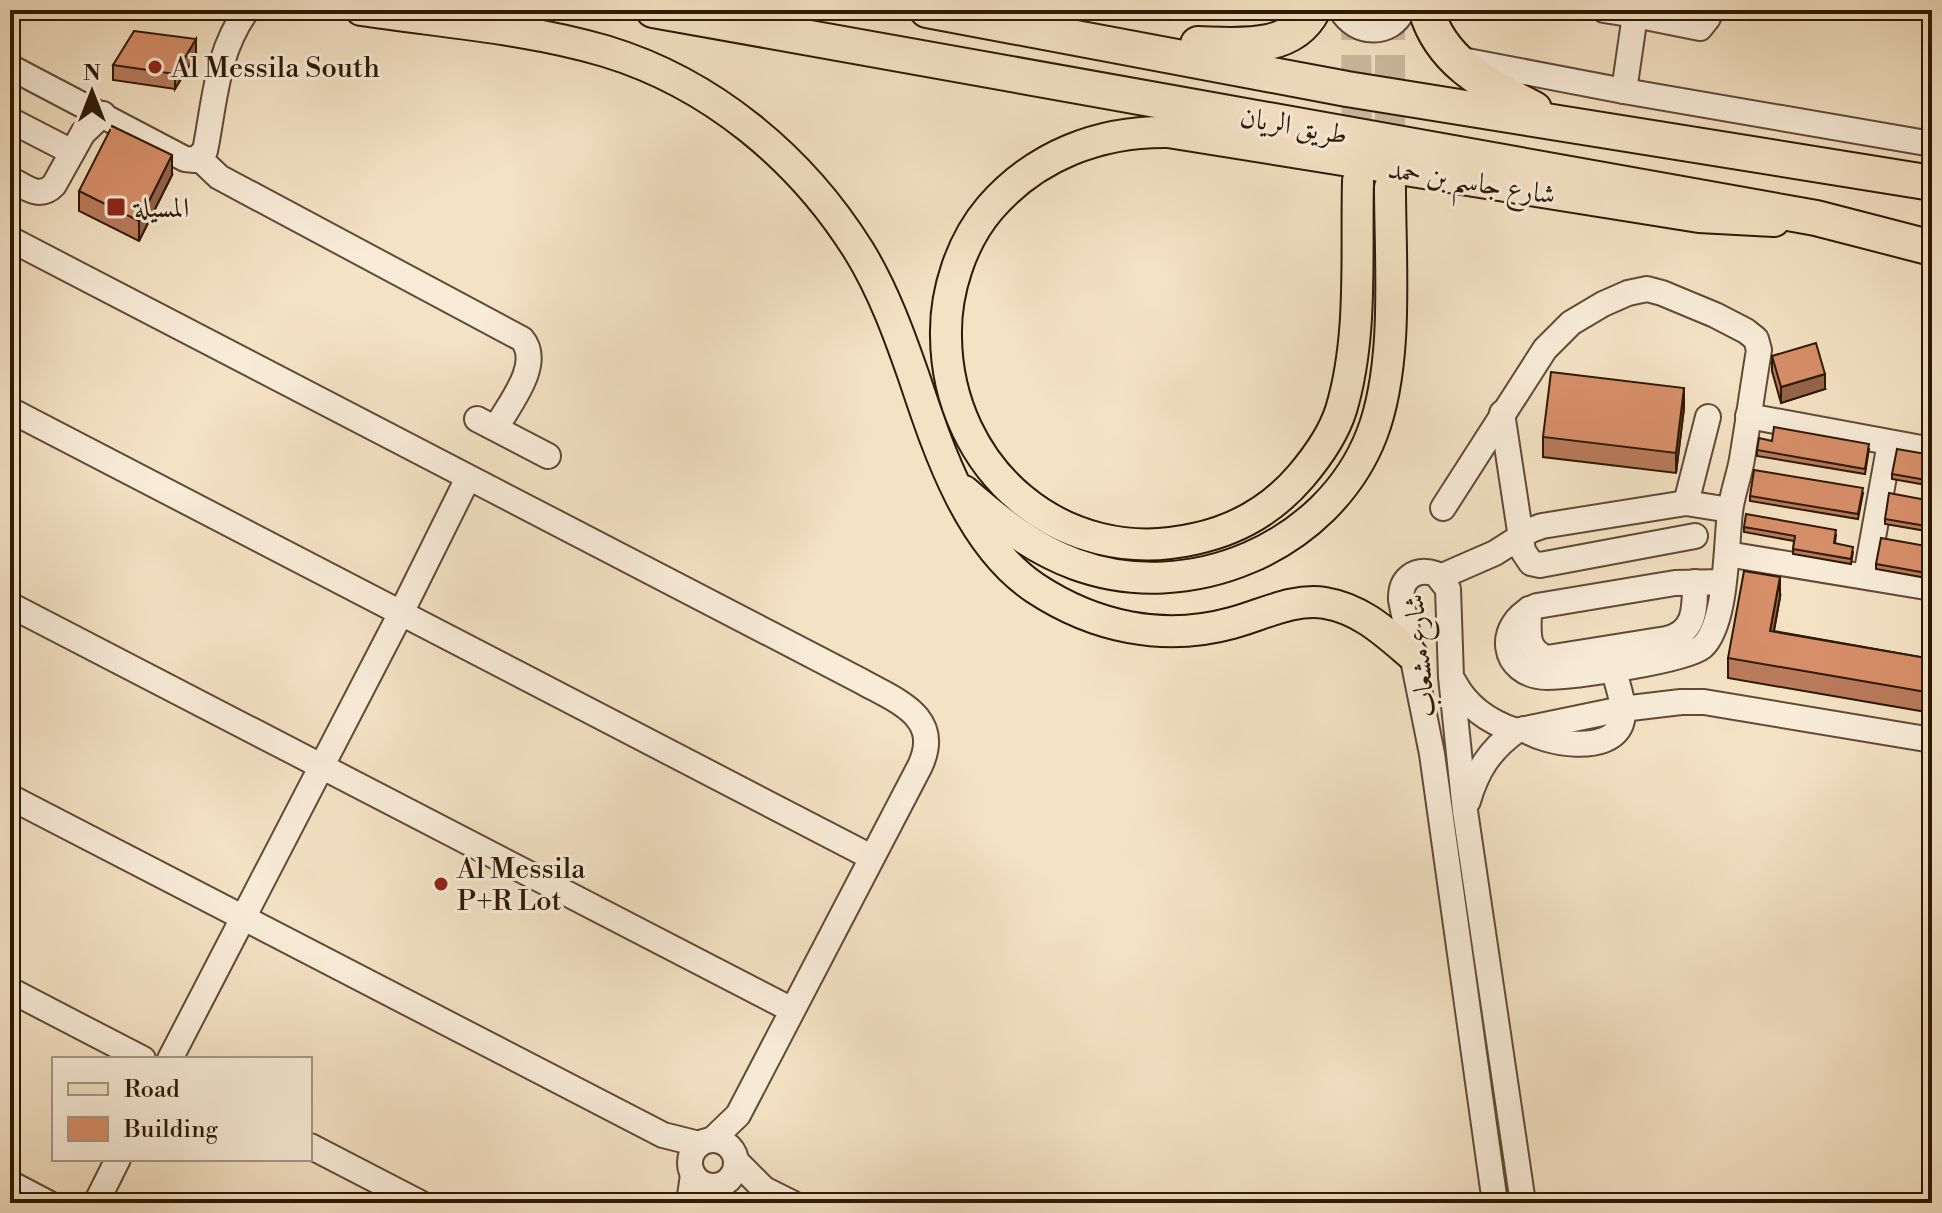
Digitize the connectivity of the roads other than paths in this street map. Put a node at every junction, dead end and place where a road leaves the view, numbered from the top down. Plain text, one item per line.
1 (247, 10) edge
2 (361, 10) edge
3 (471, 10) edge
4 (653, 10) edge
5 (927, 10) edge
6 (1313, 10) edge
7 (1341, 10) edge
8 (1403, 10) edge
9 (1426, 10) edge
10 (1604, 10) edge
11 (1709, 10) edge
12 (1635, 15) junction
13 (1091, 40) junction
14 (1451, 57) junction
15 (10, 67) edge
16 (1624, 91) junction
17 (103, 114) junction
18 (10, 120) edge
19 (1563, 123) junction
20 (1932, 144) edge
21 (72, 152) junction
22 (199, 158) junction
23 (10, 179) edge
24 (806, 180) junction
25 (1358, 181) tunnel mouth
26 (1932, 183) edge
27 (1390, 187) tunnel mouth
28 (1816, 218) junction
29 (10, 239) edge
30 (1932, 248) edge
31 (10, 410) edge
32 (1502, 413) junction
33 (1748, 416) junction
34 (1708, 417) dead end
35 (1890, 443) junction
36 (1932, 450) edge
37 (548, 456) dead end
38 (468, 478) junction
39 (957, 484) junction
40 (1686, 503) junction
41 (1443, 508) dead end
42 (1730, 510) junction
43 (1522, 535) junction
44 (1695, 536) dead end
45 (1727, 554) junction
46 (1866, 576) junction
47 (1440, 577) junction
48 (1695, 582) junction
49 (1723, 582) junction
50 (1932, 588) edge
51 (10, 605) edge
52 (1529, 609) junction
53 (401, 613) junction
54 (1412, 655) junction
55 (1613, 668) junction
56 (1451, 677) junction
57 (1622, 709) junction
58 (1520, 730) junction
59 (1932, 740) edge
60 (322, 766) junction
61 (10, 797) edge
62 (1465, 811) junction
63 (871, 857) junction
64 (244, 919) junction
65 (10, 990) edge
66 (792, 1010) junction
67 (139, 1057) edge
68 (171, 1057) edge
69 (312, 1147) edge
70 (117, 1161) edge
71 (711, 1168) edge
72 (10, 1183) edge
73 (48, 1203) edge
74 (96, 1203) edge
75 (420, 1203) edge
76 (689, 1203) edge
77 (792, 1203) edge
78 (1495, 1203) edge
79 (1523, 1203) edge

1 - 22 street
2 - 24 main road, شارع جاسم بن حمد
3 - 24 main road
4 - 28 highway, طريق الريان
5 - 13 highway, طريق الريان
6 - 13 highway
7 - 8 street
9 - 14 highway
10 - 12 street
11 - 12 street
12 - 16 street
13 - 19 highway, طريق الريان
14 - 16 street
14 - 19 highway
15 - 17 street
16 - 20 street
17 - 21 street
17 - 22 street
18 - 21 street
19 - 26 highway, طريق الريان
21 - 23 street
22 - 37 street
24 - 39 main road, شارع جاسم بن حمد
25 - 28 main road, شارع جاسم بن حمد
27 - 39 main road, شارع جاسم بن حمد
28 - 30 highway, طريق الريان
29 - 38 street
31 - 53 street
32 - 33 street
32 - 41 street
32 - 43 street
33 - 35 street
33 - 42 street
34 - 40 street
35 - 36 street
35 - 46 street
38 - 53 street
38 - 63 street
39 - 54 main road
40 - 42 street
40 - 43 street
42 - 45 street
43 - 44 street
43 - 47 street
45 - 46 street
45 - 49 street
46 - 50 street
47 - 54 street, شارع مشعاب
47 - 56 street, شارع مشعاب
48 - 49 street
48 - 52 street
48 - 52 street
49 - 55 street
51 - 60 street
52 - 55 street
53 - 60 street
53 - 63 street
54 - 78 street, شارع مشعاب
55 - 57 street
56 - 58 street
56 - 62 street, شارع مشعاب
57 - 58 street
57 - 59 street
58 - 62 street
60 - 64 street
60 - 66 street
61 - 64 street
62 - 79 street, شارع مشعاب
63 - 66 street
64 - 68 street
64 - 71 street
65 - 67 street
66 - 71 street
69 - 75 street
70 - 74 street
71 - 76 street
71 - 77 street
72 - 73 street

